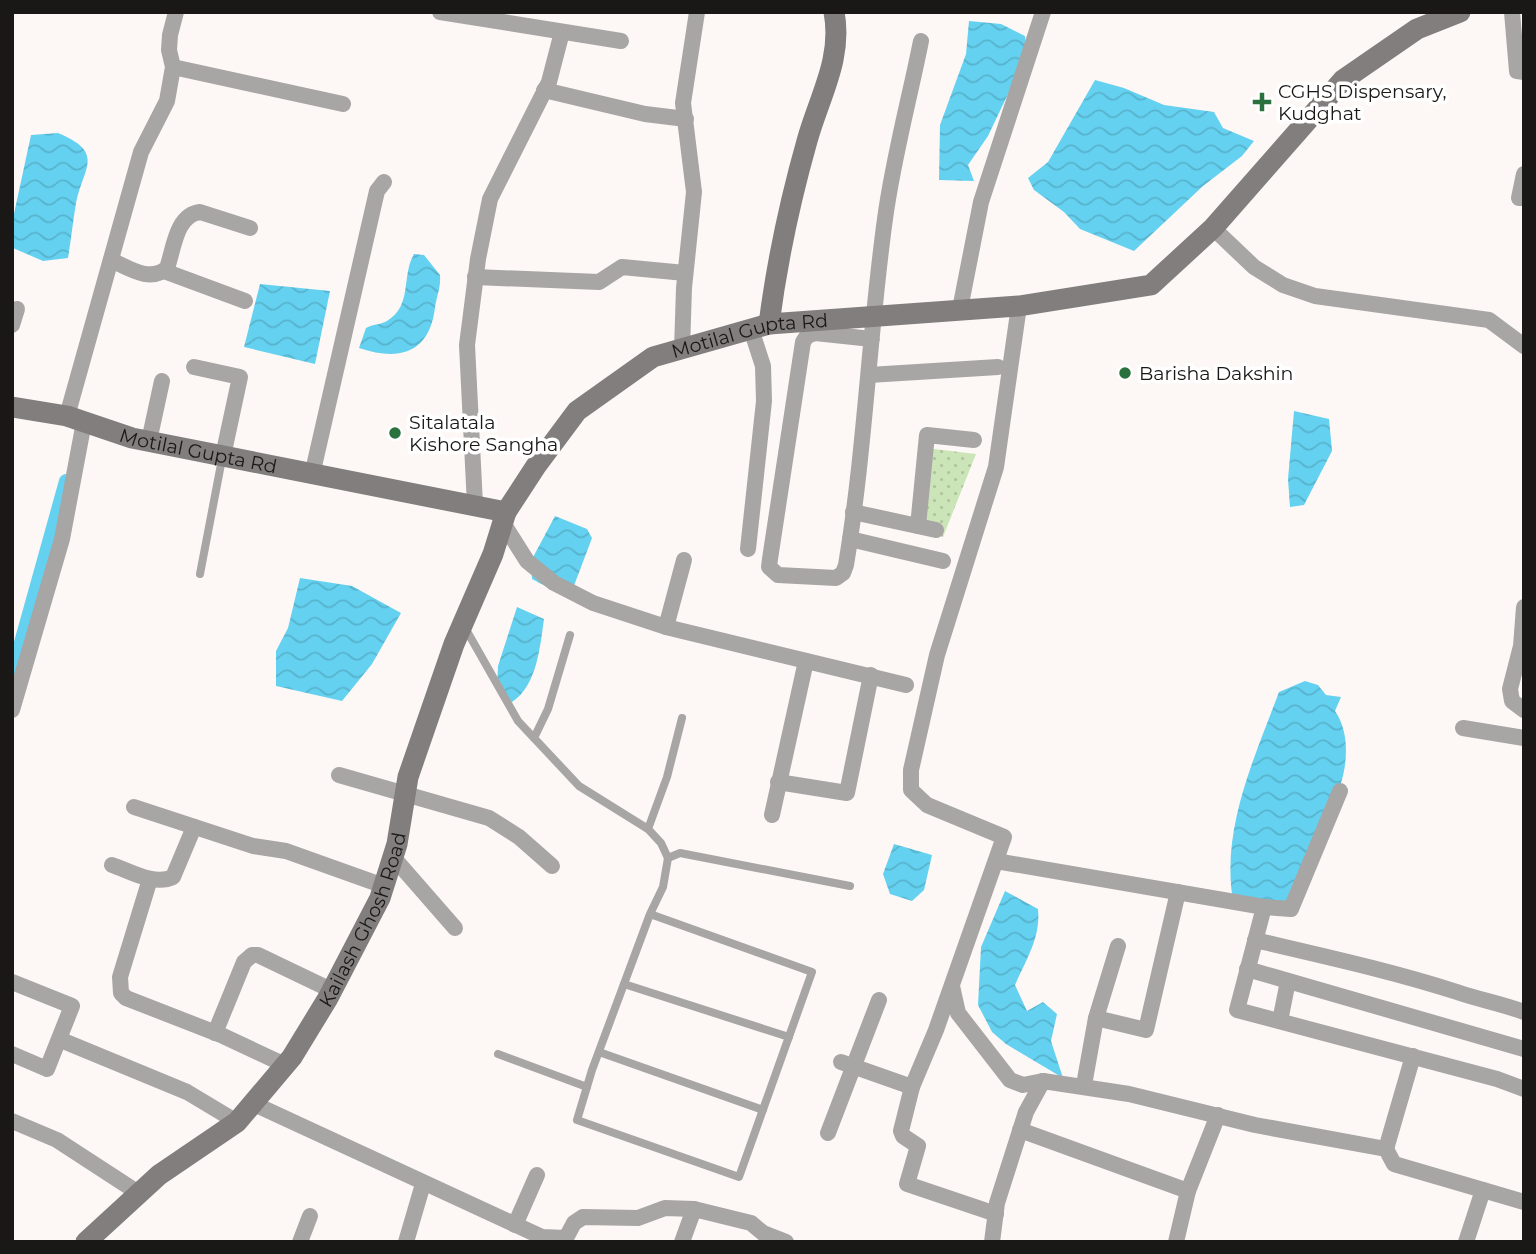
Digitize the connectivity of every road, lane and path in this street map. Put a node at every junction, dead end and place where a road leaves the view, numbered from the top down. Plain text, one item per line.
1 (176, 12) edge
2 (440, 12) edge
3 (696, 12) edge
4 (834, 12) edge
5 (1043, 12) edge
6 (1460, 12) edge
7 (1512, 12) edge
8 (482, 16) edge
9 (562, 32) junction
10 (621, 41) dead end
11 (921, 41) dead end
12 (173, 67) junction
13 (1524, 72) edge
14 (544, 90) junction
15 (343, 104) dead end
16 (685, 119) junction
17 (1524, 174) edge
18 (384, 182) dead end
19 (1524, 198) edge
20 (250, 228) dead end
21 (1213, 228) junction
22 (111, 260) junction
23 (164, 271) junction
24 (685, 273) junction
25 (475, 277) junction
26 (245, 301) dead end
27 (1019, 306) junction
28 (960, 309) junction
29 (874, 314) junction
30 (760, 326) junction
31 (872, 339) junction
32 (1524, 346) edge
33 (682, 349) junction
34 (194, 367) dead end
35 (998, 367) dead end
36 (869, 375) junction
37 (162, 381) dead end
38 (12, 407) edge
39 (76, 419) junction
40 (974, 440) dead end
41 (149, 441) junction
42 (223, 456) junction
43 (312, 475) junction
44 (475, 505) junction
45 (853, 512) junction
46 (505, 518) junction
47 (918, 526) junction
48 (936, 530) dead end
49 (850, 539) junction
50 (748, 549) dead end
51 (684, 560) dead end
52 (943, 561) dead end
53 (200, 574) dead end
54 (1524, 607) edge
55 (463, 623) junction
56 (666, 627) junction
57 (570, 635) dead end
58 (806, 661) junction
59 (871, 675) junction
60 (906, 685) dead end
61 (12, 710) edge
62 (1524, 710) edge
63 (682, 718) dead end
64 (1463, 728) dead end
65 (534, 738) junction
66 (1524, 738) edge
67 (339, 775) dead end
68 (778, 782) junction
69 (1340, 791) dead end
70 (407, 792) junction
71 (134, 807) dead end
72 (772, 815) dead end
73 (194, 827) junction
74 (648, 829) junction
75 (393, 857) junction
76 (668, 858) junction
77 (996, 861) junction
78 (112, 864) dead end
79 (552, 866) dead end
80 (150, 878) junction
81 (384, 886) junction
82 (850, 886) dead end
83 (1178, 892) junction
84 (1264, 907) junction
85 (650, 914) junction
86 (454, 928) dead end
87 (1255, 940) junction
88 (1118, 946) dead end
89 (1247, 970) junction
90 (1288, 981) junction
91 (12, 982) edge
92 (624, 984) junction
93 (952, 986) junction
94 (331, 990) junction
95 (879, 1000) dead end
96 (1524, 1012) edge
97 (1096, 1018) junction
98 (1280, 1021) junction
99 (215, 1033) junction
100 (789, 1037) junction
101 (61, 1040) junction
102 (1524, 1049) edge
103 (598, 1052) junction
104 (498, 1054) dead end
105 (12, 1055) edge
106 (1413, 1056) junction
107 (846, 1063) junction
108 (285, 1065) junction
109 (1043, 1081) junction
110 (1084, 1085) junction
111 (587, 1087) junction
112 (912, 1087) junction
113 (1524, 1089) edge
114 (252, 1103) junction
115 (763, 1110) junction
116 (1218, 1115) junction
117 (12, 1121) edge
118 (237, 1122) junction
119 (1020, 1130) junction
120 (828, 1133) dead end
121 (1386, 1149) junction
122 (537, 1175) dead end
123 (424, 1184) junction
124 (1483, 1190) junction
125 (1188, 1191) junction
126 (140, 1195) junction
127 (1524, 1202) edge
128 (694, 1209) junction
129 (996, 1214) junction
130 (310, 1216) dead end
131 (516, 1225) junction
132 (566, 1240) edge
133 (86, 1242) edge
134 (300, 1242) edge
135 (406, 1242) edge
136 (682, 1242) edge
137 (786, 1242) edge
138 (992, 1242) edge
139 (1176, 1242) edge
140 (1466, 1242) edge

1 - 12 street
2 - 8 street
3 - 16 street
4 - 30 street
5 - 28 street
6 - 21 street, Motilal Gupta Rd
7 - 13 street
8 - 9 street
9 - 10 street
9 - 14 street
11 - 29 street
12 - 15 street
12 - 22 street
14 - 16 street
14 - 25 street
16 - 24 street
17 - 19 street
18 - 43 street
20 - 23 street
21 - 27 street, Motilal Gupta Rd
21 - 32 street
22 - 23 street
22 - 39 street
23 - 26 street
24 - 25 street
24 - 33 street
25 - 44 street
27 - 28 street, Motilal Gupta Rd
27 - 77 street
28 - 29 street, Motilal Gupta Rd
29 - 30 street, Motilal Gupta Rd
29 - 31 street
30 - 33 street, Motilal Gupta Rd
30 - 50 street
31 - 36 street
31 - 49 street
33 - 46 street, Motilal Gupta Rd
34 - 42 street
35 - 36 street
36 - 45 street
37 - 41 street
38 - 39 street, Motilal Gupta Rd
39 - 41 street, Motilal Gupta Rd
39 - 61 street
40 - 47 street
41 - 42 street, Motilal Gupta Rd
42 - 43 street, Motilal Gupta Rd
42 - 53 lane
43 - 44 street, Motilal Gupta Rd
44 - 46 street, Motilal Gupta Rd
45 - 47 street
45 - 49 street
46 - 55 street, Kailash Ghosh Road
46 - 56 street
47 - 48 street
49 - 52 street
51 - 56 street
54 - 62 street
55 - 65 lane
55 - 70 street, Kailash Ghosh Road
56 - 58 street
57 - 65 lane
58 - 59 street
58 - 68 street
59 - 60 street
59 - 68 street
63 - 74 lane
64 - 66 street
65 - 74 lane
67 - 70 street
68 - 72 street
69 - 84 street
70 - 75 street, Kailash Ghosh Road
70 - 79 street
71 - 73 street
73 - 80 street
73 - 81 street
74 - 76 lane
75 - 81 street, Kailash Ghosh Road
75 - 86 street
76 - 82 lane
76 - 85 lane
77 - 83 street
77 - 93 street
78 - 80 street
80 - 99 street
81 - 94 street, Kailash Ghosh Road
83 - 84 street
83 - 97 street
84 - 87 street
85 - 92 lane
85 - 100 lane
87 - 89 street
87 - 96 street
88 - 97 street
89 - 90 street
89 - 98 street
90 - 98 street
90 - 102 street
91 - 101 street
92 - 100 lane
92 - 103 lane
93 - 109 street
93 - 112 street
94 - 99 street
94 - 108 street, Kailash Ghosh Road
95 - 107 street
97 - 110 street
98 - 106 street
99 - 108 street
100 - 115 lane
101 - 105 street
101 - 118 street
103 - 111 lane
103 - 115 lane
104 - 111 lane
106 - 113 street
106 - 121 street
107 - 112 street
107 - 120 street
108 - 114 street, Kailash Ghosh Road
109 - 110 street
109 - 119 street
110 - 116 street
111 - 115 lane
112 - 129 street
114 - 118 street, Kailash Ghosh Road
114 - 123 street
116 - 121 street
116 - 125 street
117 - 126 street
118 - 126 street, Kailash Ghosh Road
119 - 125 street
119 - 129 street
121 - 124 street
122 - 131 street
123 - 131 street
123 - 135 street
124 - 127 street
124 - 140 street
125 - 139 street
126 - 133 street, Kailash Ghosh Road
128 - 132 street
128 - 136 street
128 - 137 street
129 - 138 street
130 - 134 street
131 - 132 street

